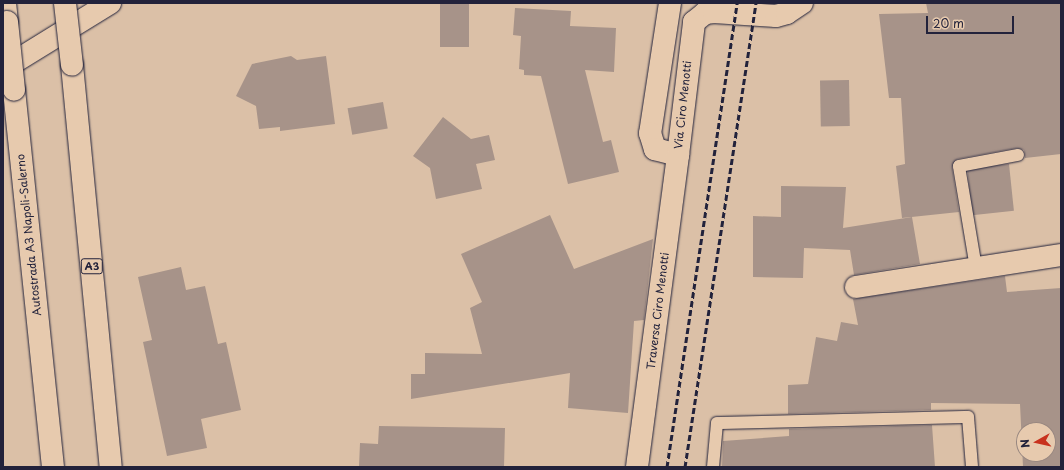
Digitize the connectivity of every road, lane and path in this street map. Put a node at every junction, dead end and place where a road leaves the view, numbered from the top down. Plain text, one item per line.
1 (65, 3) edge
2 (110, 3) edge
3 (670, 3) edge
4 (802, 3) edge
5 (6, 12) edge
6 (3, 69) edge
7 (678, 155) junction
8 (1018, 155) dead end
9 (1061, 254) edge
10 (976, 268) junction
11 (856, 287) dead end
12 (53, 467) edge
13 (111, 467) edge
14 (637, 467) edge
15 (713, 467) edge
16 (972, 467) edge

1 - 13 main road, A3, bridge
2 - 6 main road
3 - 7 main road, Via Ciro Menotti
4 - 7 main road, Via Ciro Menotti
5 - 12 main road, Autostrada A3 Napoli-Salerno, bridge
7 - 14 main road, Traversa Ciro Menotti
8 - 10 lane
9 - 10 main road
10 - 11 main road
15 - 16 lane

